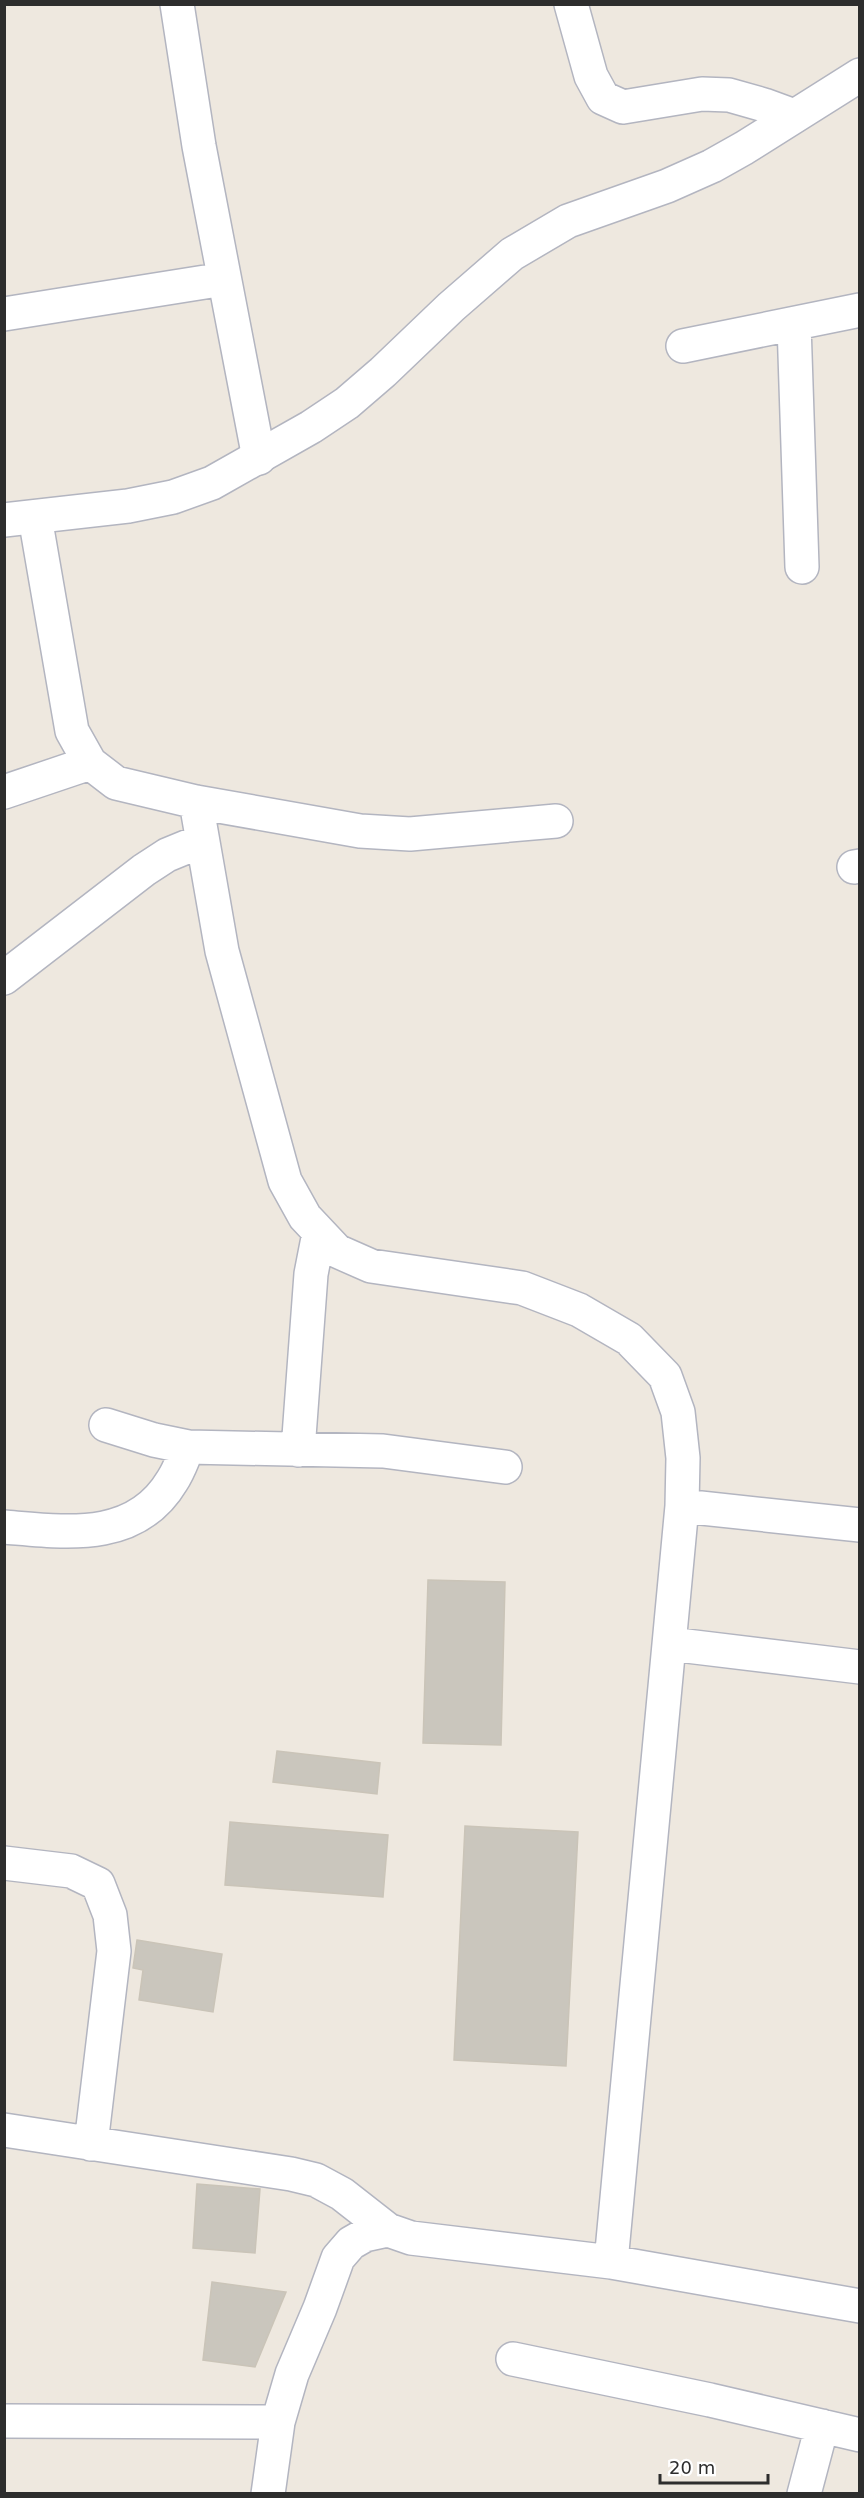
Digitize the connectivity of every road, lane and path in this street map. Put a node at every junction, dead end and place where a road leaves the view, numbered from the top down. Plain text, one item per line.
1 (177, 4) edge
2 (571, 4) edge
3 (860, 75) edge
4 (794, 116) junction
5 (224, 279) junction
6 (860, 310) edge
7 (4, 314) edge
8 (794, 324) junction
9 (683, 346) dead end
10 (259, 458) junction
11 (20, 519) edge
12 (802, 567) dead end
13 (90, 763) junction
14 (4, 792) edge
15 (196, 802) junction
16 (556, 821) dead end
17 (201, 841) junction
18 (4, 978) edge
19 (319, 1233) junction
20 (106, 1425) dead end
21 (188, 1448) junction
22 (298, 1450) junction
23 (505, 1467) dead end
24 (682, 1506) junction
25 (860, 1525) edge
26 (4, 1527) edge
27 (670, 1644) junction
28 (860, 1667) edge
29 (4, 1863) edge
30 (4, 2130) edge
31 (91, 2144) junction
32 (388, 2230) junction
33 (611, 2262) junction
34 (860, 2306) edge
35 (513, 2359) dead end
36 (4, 2421) edge
37 (278, 2422) junction
38 (822, 2426) junction
39 (860, 2435) edge
40 (268, 2493) edge
41 (804, 2493) edge

1 - 5 street
2 - 4 street
3 - 4 street
4 - 10 street
5 - 7 street
5 - 10 street
6 - 8 street
8 - 9 street
8 - 12 street
10 - 11 street
11 - 13 street
13 - 14 street
13 - 15 street
15 - 16 street
15 - 17 street
17 - 18 street
17 - 19 street
19 - 22 street
19 - 24 street
20 - 21 street
21 - 22 street
21 - 26 street
22 - 23 street
24 - 25 street
24 - 27 street
27 - 28 street
27 - 33 street
29 - 31 street
30 - 31 street
31 - 32 street
32 - 33 street
32 - 37 street
33 - 34 street
35 - 38 street
36 - 37 street
37 - 40 street
38 - 39 street
38 - 41 street

